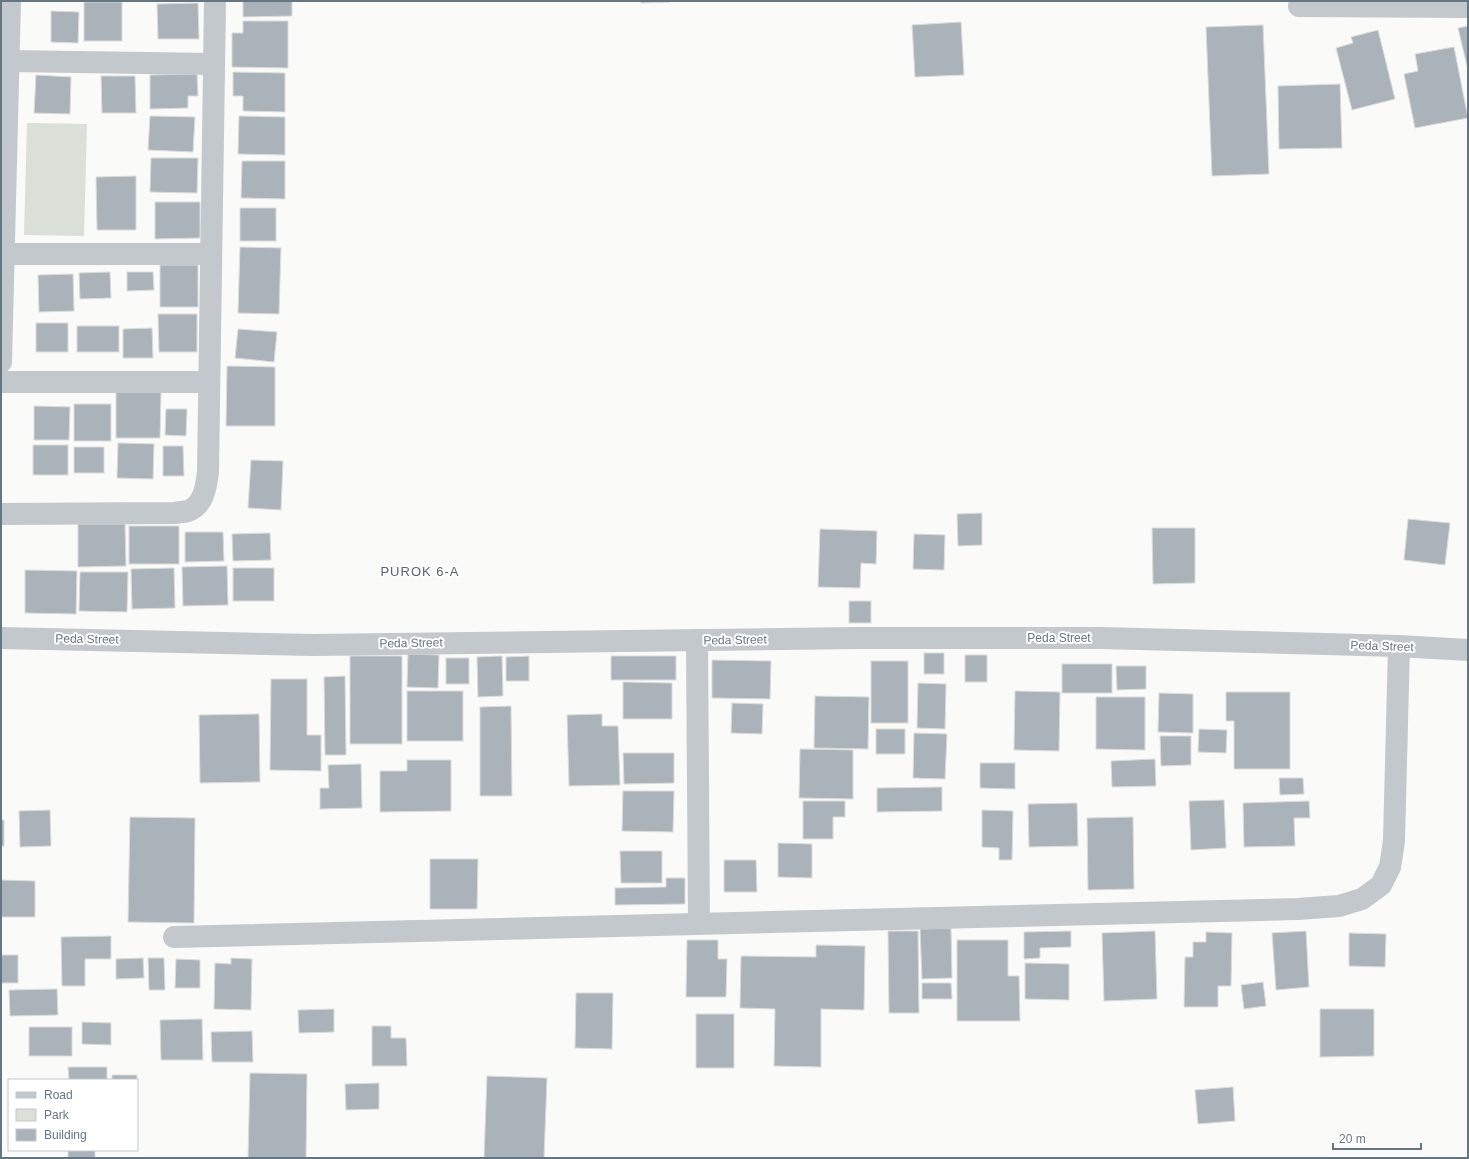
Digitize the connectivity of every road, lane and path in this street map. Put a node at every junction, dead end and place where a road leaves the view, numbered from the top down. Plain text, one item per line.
1 (10, 1) edge
2 (215, 1) edge
3 (1299, 6) dead end
4 (1468, 8) edge
5 (9, 61) junction
6 (214, 64) junction
7 (4, 254) junction
8 (211, 254) junction
9 (1, 362) edge
10 (1, 382) edge
11 (209, 382) junction
12 (1, 514) edge
13 (1, 638) edge
14 (697, 640) junction
15 (1399, 646) junction
16 (1468, 650) edge
17 (699, 924) junction
18 (174, 937) dead end

1 - 5 street
2 - 6 street
3 - 4 street
5 - 6 street
5 - 7 street
6 - 8 street
7 - 8 street
7 - 9 street
8 - 11 street
10 - 11 street
11 - 12 street
13 - 14 street, Peda Street
14 - 15 street, Peda Street
14 - 17 street
15 - 16 street, Peda Street
15 - 17 street
17 - 18 street

